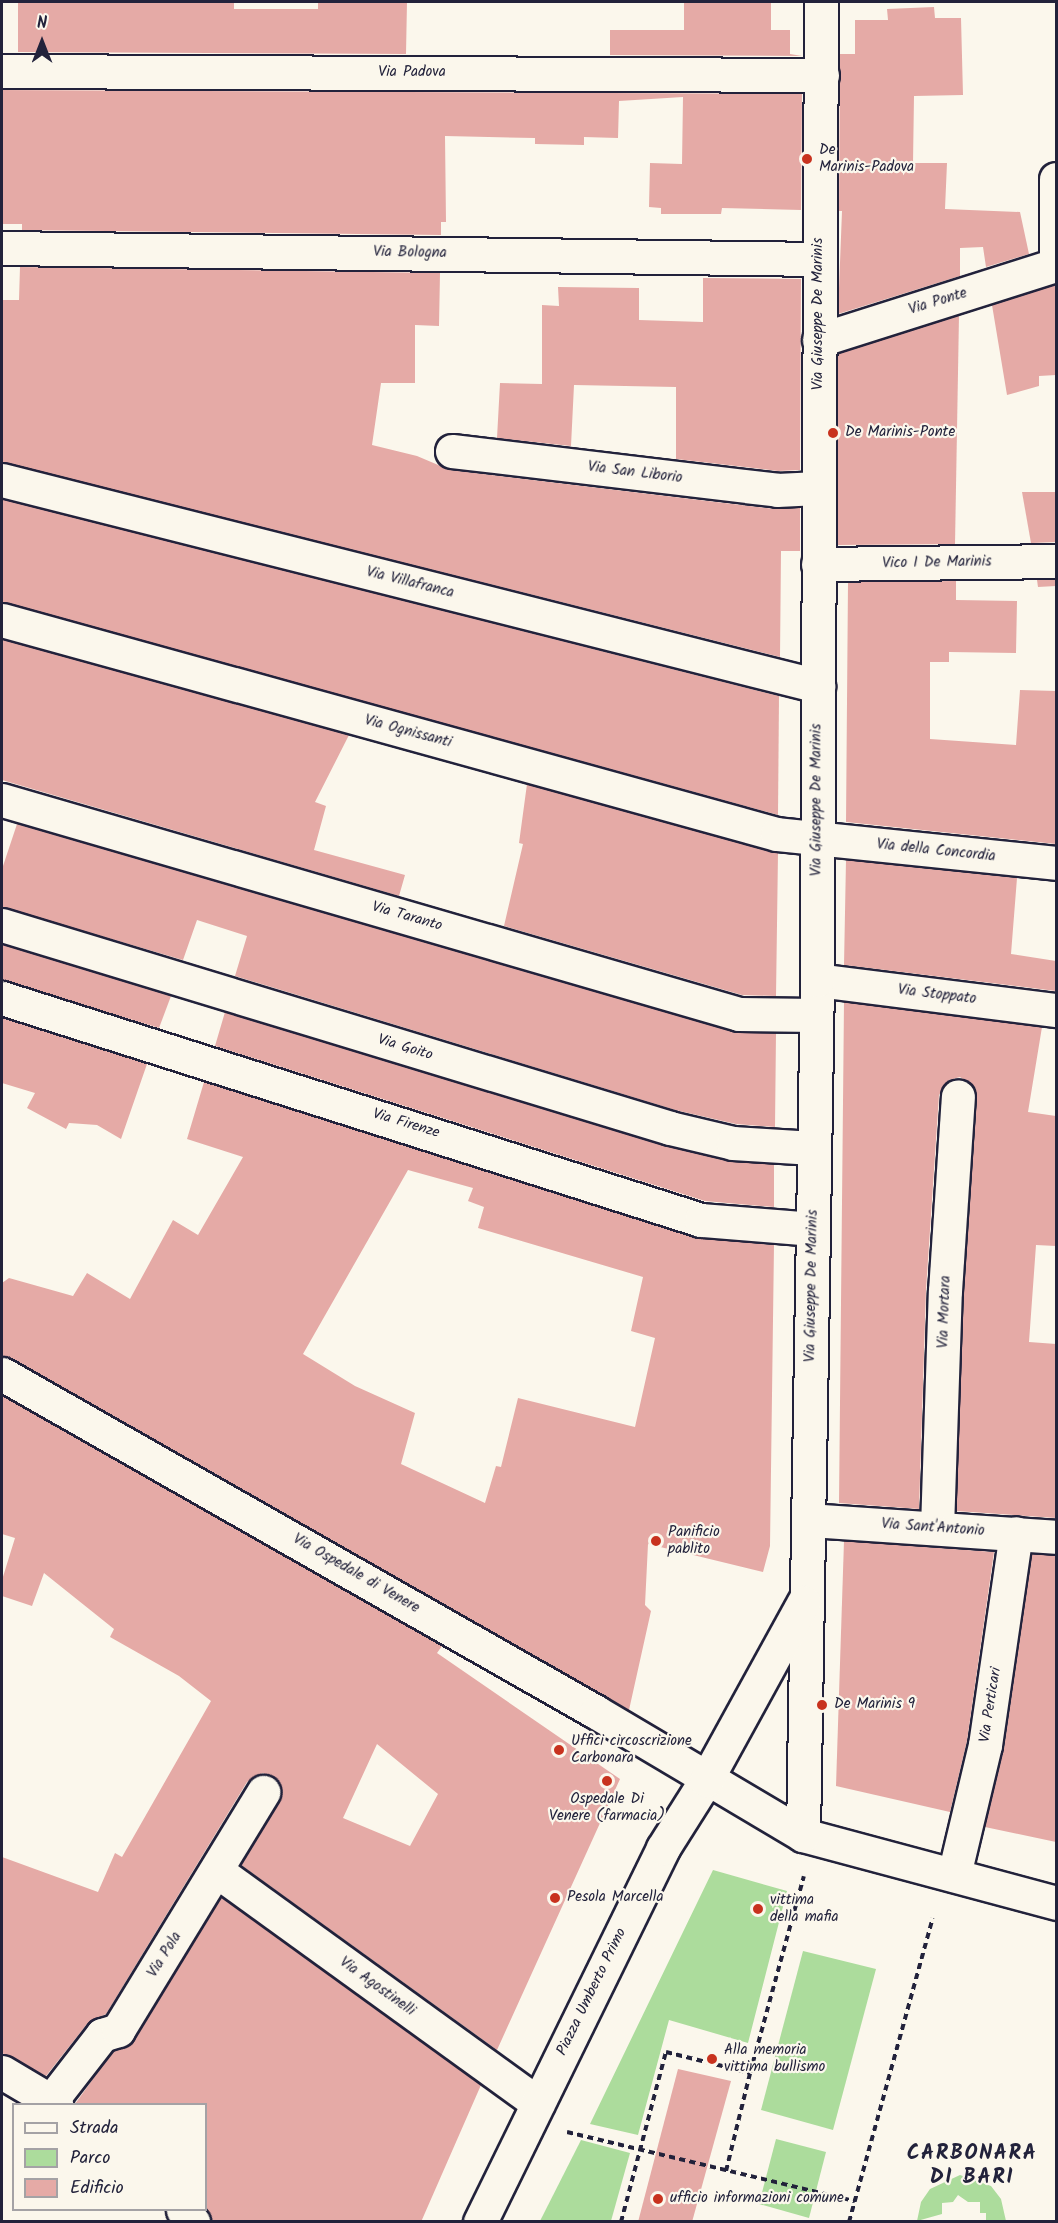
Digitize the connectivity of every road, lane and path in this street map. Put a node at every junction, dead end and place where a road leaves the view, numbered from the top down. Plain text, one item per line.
1 (821, 2) edge
2 (2, 71) edge
3 (822, 75) junction
4 (1056, 179) edge
5 (2, 248) edge
6 (819, 259) junction
7 (1056, 265) edge
8 (819, 340) junction
9 (452, 451) dead end
10 (2, 480) edge
11 (818, 488) junction
12 (1056, 561) edge
13 (818, 564) junction
14 (2, 620) edge
15 (818, 686) junction
16 (2, 800) edge
17 (816, 838) junction
18 (1056, 863) edge
19 (2, 925) edge
20 (817, 980) junction
21 (2, 998) edge
22 (1056, 1010) edge
23 (816, 1015) junction
24 (958, 1096) dead end
25 (813, 1148) junction
26 (813, 1229) junction
27 (2, 1374) edge
28 (809, 1520) junction
29 (937, 1528) junction
30 (1016, 1533) junction
31 (1056, 1537) edge
32 (807, 1598) junction
33 (706, 1780) junction
34 (263, 1792) dead end
35 (803, 1835) junction
36 (217, 1871) junction
37 (806, 1871) dead end
38 (954, 1875) junction
39 (1056, 1903) edge
40 (933, 1918) dead end
41 (2, 2072) edge
42 (750, 2073) junction
43 (53, 2103) edge
44 (538, 2103) junction
45 (564, 2131) dead end
46 (640, 2151) junction
47 (726, 2170) junction
48 (855, 2201) junction
49 (480, 2222) edge
50 (621, 2222) edge
51 (849, 2222) edge

1 - 3 street, Via Giuseppe De Marinis
2 - 3 street, Via Padova
3 - 6 street, Via Giuseppe De Marinis
4 - 7 street
5 - 6 street, Via Bologna
6 - 8 street, Via Giuseppe De Marinis
7 - 8 street, Via Ponte
8 - 11 street, Via Giuseppe De Marinis
9 - 11 street, Via San Liborio
10 - 15 street, Via Villafranca
11 - 13 street, Via Giuseppe De Marinis
12 - 13 street, Vico I De Marinis
13 - 15 street, Via Giuseppe De Marinis
14 - 17 street, Via Ognissanti
15 - 17 street, Via Giuseppe De Marinis
16 - 23 street, Via Taranto
17 - 18 street, Via della Concordia
17 - 20 street, Via Giuseppe De Marinis
19 - 25 street, Via Goito
20 - 22 street, Via Stoppato
20 - 23 street, Via Giuseppe De Marinis
21 - 26 street, Via Firenze
23 - 25 street, Via Giuseppe De Marinis
24 - 29 street, Via Mortara
25 - 26 street, Via Giuseppe De Marinis
26 - 28 street, Via Giuseppe De Marinis
27 - 33 street, Via Ospedale di Venere
28 - 29 street, Via Sant'Antonio
28 - 32 street, Via Giuseppe De Marinis
29 - 30 street, Via Sant'Antonio
30 - 31 street, Via Sant'Antonio
30 - 38 street, Via Perticari
32 - 33 street, Piazza Umberto Primo
32 - 35 street, Via Giuseppe De Marinis
33 - 35 street
33 - 44 street, Piazza Umberto Primo
34 - 36 street, Via Pola
35 - 38 street
36 - 43 street, Via Pola
36 - 44 street, Via Agostinelli
37 - 42 path
38 - 39 street
40 - 48 path
41 - 43 street
42 - 46 path
42 - 47 path
44 - 49 street, Piazza Umberto Primo
45 - 46 path
46 - 47 path
46 - 50 path
47 - 48 path
48 - 51 path

